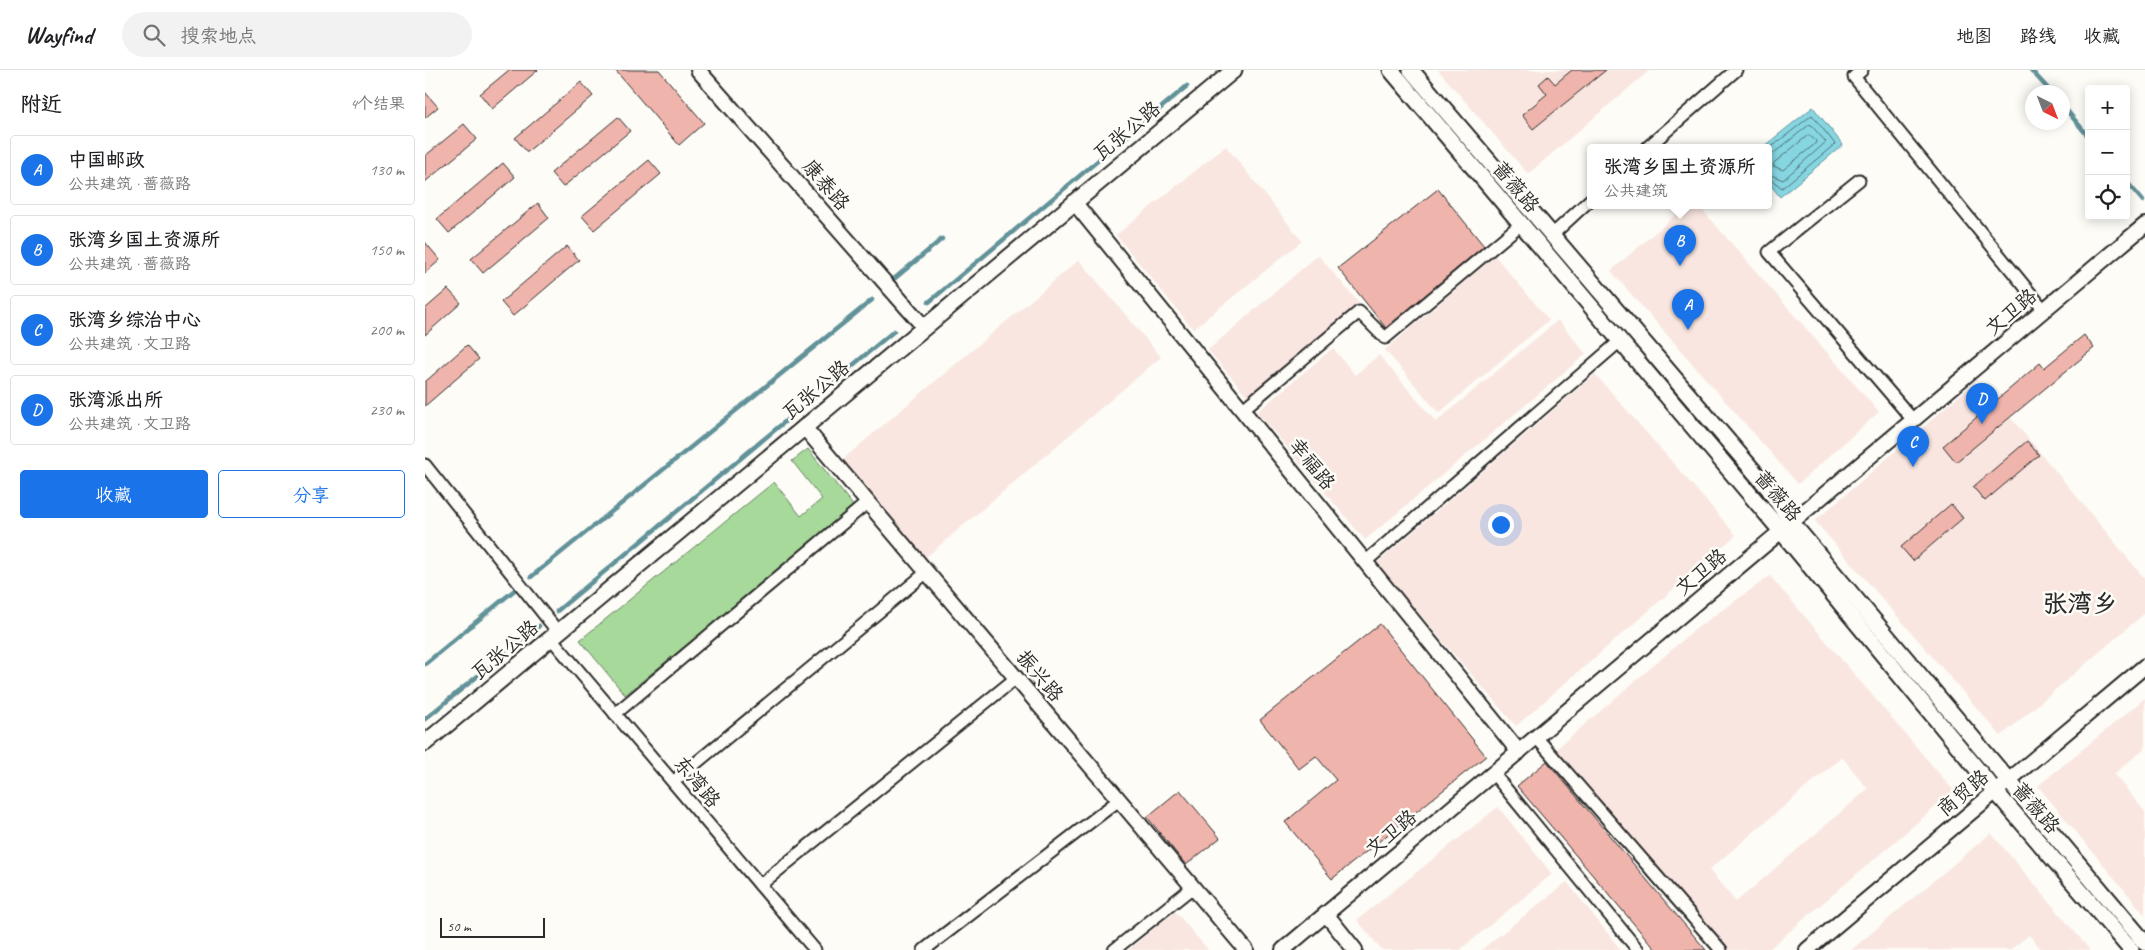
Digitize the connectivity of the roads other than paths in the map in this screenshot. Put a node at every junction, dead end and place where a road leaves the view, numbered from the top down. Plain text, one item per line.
1 (698, 70) edge
2 (1234, 70) edge
3 (1391, 70) edge
4 (1411, 70) edge
5 (1736, 70) edge
6 (1862, 70) edge
7 (1651, 144) edge
8 (1859, 180) dead end
9 (1074, 202) junction
10 (1587, 203) edge
11 (1521, 224) junction
12 (2145, 226) edge
13 (1551, 236) junction
14 (2044, 310) junction
15 (924, 327) junction
16 (1620, 341) junction
17 (1242, 410) junction
18 (1913, 420) junction
19 (804, 427) junction
20 (425, 464) edge
21 (868, 502) junction
22 (1786, 527) junction
23 (1365, 562) junction
24 (927, 572) junction
25 (554, 635) junction
26 (2145, 666) edge
27 (1016, 678) junction
28 (615, 714) junction
29 (1537, 737) junction
30 (425, 743) edge
31 (1519, 752) junction
32 (1493, 773) junction
33 (673, 782) junction
34 (2008, 782) junction
35 (1996, 792) junction
36 (1119, 800) junction
37 (760, 885) junction
38 (1193, 887) junction
39 (1326, 914) junction
40 (2145, 943) edge
41 (815, 950) edge
42 (924, 950) edge
43 (1114, 950) edge
44 (1246, 950) edge
45 (1283, 950) edge
46 (1355, 950) edge
47 (1638, 950) edge
48 (1721, 950) edge
49 (1807, 950) edge
50 (2131, 950) edge

1 - 15 street, 康泰路
2 - 9 main road, 瓦张公路
3 - 11 main road, 蔷薇路
4 - 13 main road, 蔷薇路
5 - 7 street
6 - 14 street
8 - 18 street
9 - 15 main road, 瓦张公路
9 - 17 street, 幸福路
10 - 13 street
11 - 16 main road, 蔷薇路
11 - 17 street
12 - 14 street, 文卫路
13 - 22 main road, 蔷薇路
14 - 18 street, 文卫路
15 - 19 main road, 瓦张公路
16 - 22 main road, 蔷薇路
16 - 23 street
17 - 23 street, 幸福路
18 - 22 street, 文卫路
19 - 21 street, 振兴路
19 - 25 main road, 瓦张公路
20 - 25 street, 东湾路
21 - 24 street, 振兴路
21 - 28 street
22 - 29 street, 文卫路
22 - 34 main road, 蔷薇路
22 - 35 main road, 蔷薇路
23 - 31 street, 幸福路
24 - 27 street, 振兴路
24 - 33 street
25 - 28 street, 东湾路
25 - 30 main road, 瓦张公路
26 - 34 street, 商贸路
27 - 36 street, 振兴路
27 - 37 street
28 - 33 street, 东湾路
29 - 31 street, 文卫路
29 - 48 street
31 - 32 street, 文卫路
32 - 39 street, 文卫路
32 - 47 street
33 - 37 street, 东湾路
34 - 35 street, 商贸路
34 - 40 main road, 蔷薇路
35 - 49 street, 商贸路
35 - 50 main road, 蔷薇路
36 - 38 street, 振兴路
36 - 42 street
37 - 41 street, 东湾路
38 - 43 street
38 - 44 street, 振兴路
39 - 45 street, 文卫路
39 - 46 street

